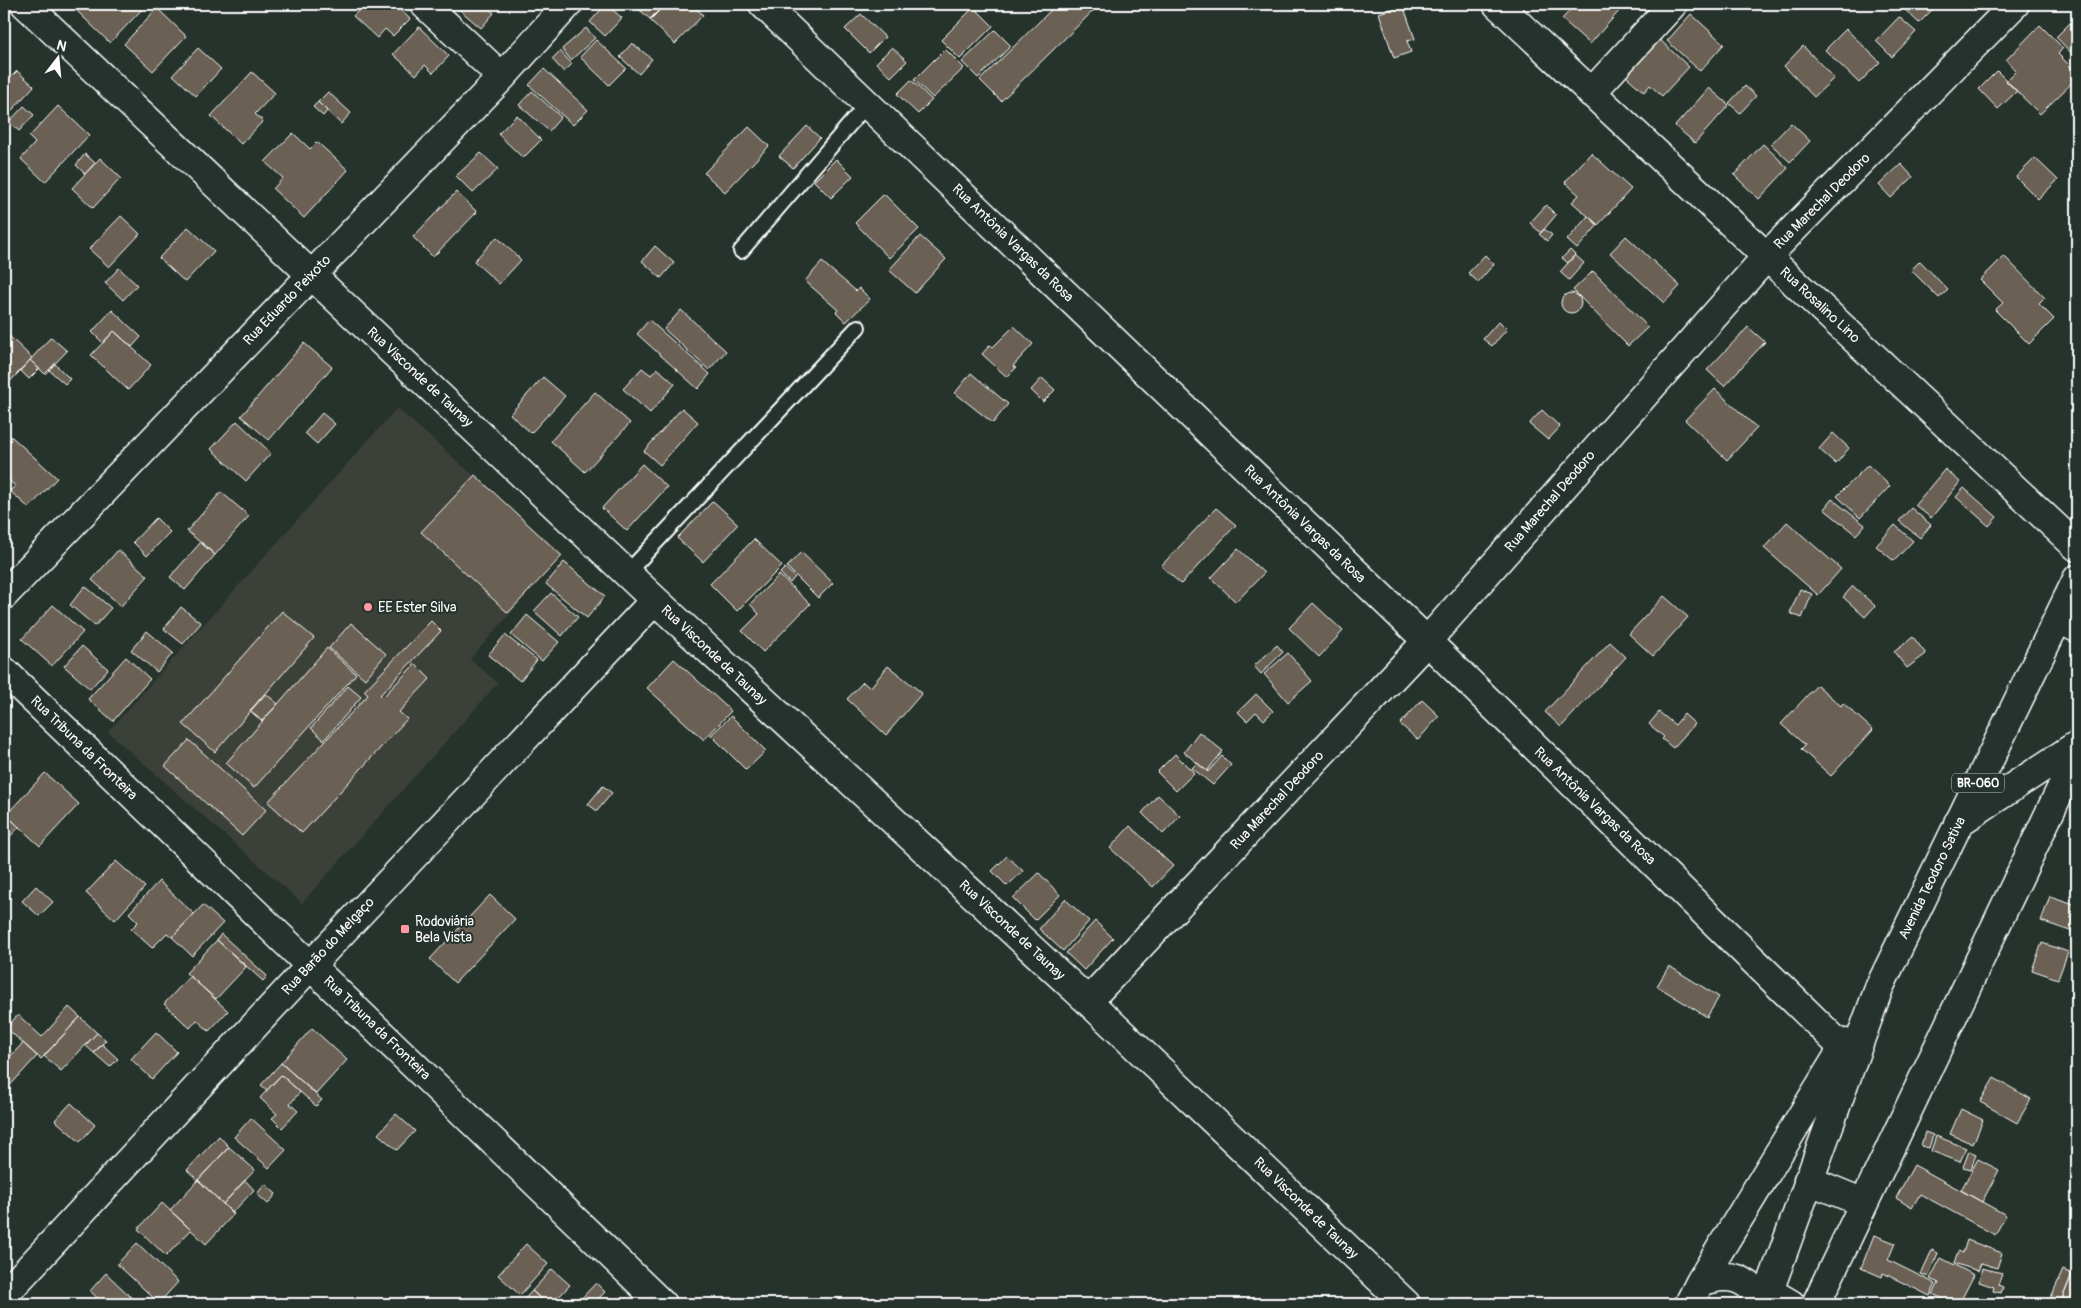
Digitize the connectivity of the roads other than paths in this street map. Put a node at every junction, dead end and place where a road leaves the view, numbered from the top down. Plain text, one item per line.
1 (25, 4) edge
2 (424, 4) edge
3 (568, 4) edge
4 (763, 4) edge
5 (1497, 4) edge
6 (1673, 4) edge
7 (2015, 4) edge
8 (502, 77) junction
9 (1591, 93) junction
10 (868, 103) junction
11 (741, 251) dead end
12 (1768, 256) junction
13 (311, 275) junction
14 (858, 327) dead end
15 (2077, 547) edge
16 (627, 573) junction
17 (2077, 579) edge
18 (4, 595) edge
19 (655, 600) junction
20 (2068, 624) edge
21 (1426, 641) junction
22 (4, 671) edge
23 (2077, 746) edge
24 (2077, 755) edge
25 (1958, 823) junction
26 (311, 965) junction
27 (1879, 988) junction
28 (1088, 1001) junction
29 (1842, 1048) junction
30 (1808, 1180) junction
31 (1864, 1203) junction
32 (1695, 1293) edge
33 (4, 1295) edge
34 (1771, 1301) edge
35 (662, 1304) edge
36 (1406, 1304) edge
37 (1816, 1304) edge

1 - 13 street, Rua Visconde de Taunay
2 - 8 street
3 - 8 street, Rua Eduardo Peixoto
4 - 10 street, Rua Antônia Vargas da Rosa
5 - 9 street, Rua Rosalino Lino
6 - 9 street
7 - 12 street, Rua Marechal Deodoro
8 - 13 street, Rua Eduardo Peixoto
9 - 12 street, Rua Rosalino Lino
10 - 11 lane
10 - 21 street, Rua Antônia Vargas da Rosa
12 - 15 street, Rua Rosalino Lino
12 - 21 street, Rua Marechal Deodoro
13 - 16 street, Rua Visconde de Taunay
13 - 18 street, Rua Eduardo Peixoto
14 - 16 lane
16 - 19 street, Rua Visconde de Taunay
17 - 20 street, Avenida Teodoro Sativa / BR-060
19 - 26 street, Rua Barão do Melgaço
19 - 28 street, Rua Visconde de Taunay
20 - 25 street, Avenida Teodoro Sativa / BR-060
21 - 28 street, Rua Marechal Deodoro
21 - 29 street, Rua Antônia Vargas da Rosa
22 - 26 street, Rua Tribuna da Fronteira
23 - 25 street
24 - 31 street
25 - 27 street, Avenida Teodoro Sativa / BR-060
26 - 33 street, Rua Barão do Melgaço
26 - 35 street, Rua Tribuna da Fronteira
27 - 29 street, Avenida Teodoro Sativa / BR-060
27 - 30 street, Avenida Teodoro Sativa / BR-060
28 - 36 street, Rua Visconde de Taunay
29 - 32 street, Avenida Teodoro Sativa / BR-060
30 - 31 street
30 - 34 street, Avenida Teodoro Sativa / BR-060
31 - 37 street
32 - 34 street

